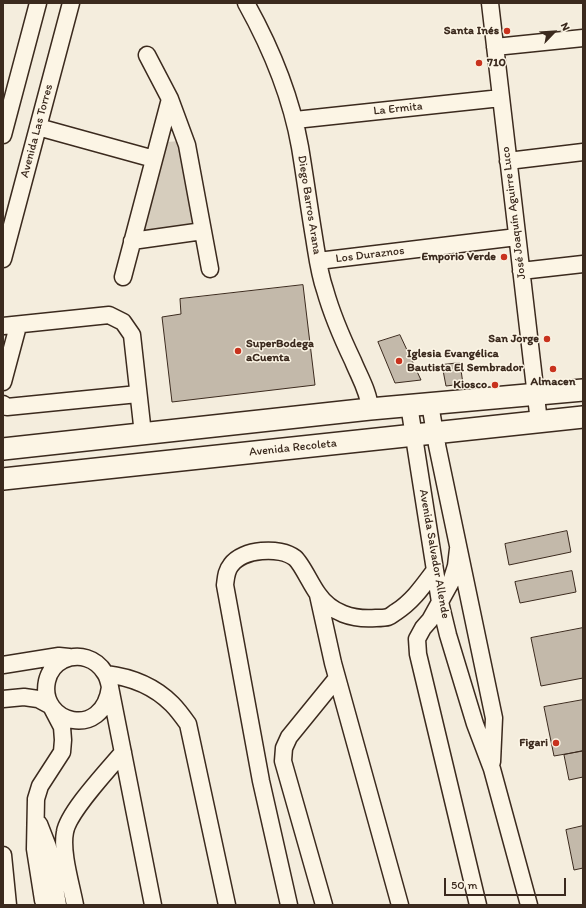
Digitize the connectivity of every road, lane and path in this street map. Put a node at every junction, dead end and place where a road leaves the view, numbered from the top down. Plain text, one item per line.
1 (38, 3) edge
2 (71, 3) edge
3 (246, 3) edge
4 (490, 3) edge
5 (583, 38) edge
6 (495, 47) junction
7 (147, 55) dead end
8 (501, 98) junction
9 (170, 99) junction
10 (294, 120) junction
11 (38, 127) junction
12 (3, 135) edge
13 (583, 152) edge
14 (154, 159) junction
15 (508, 161) junction
16 (203, 231) junction
17 (5, 235) edge
18 (517, 237) junction
19 (132, 241) junction
20 (3, 259) edge
21 (318, 261) junction
22 (583, 264) edge
23 (210, 269) dead end
24 (521, 271) junction
25 (122, 277) dead end
26 (10, 326) edge
27 (3, 382) edge
28 (583, 390) edge
29 (138, 394) junction
30 (535, 394) junction
31 (3, 404) edge
32 (420, 404) junction
33 (370, 409) junction
34 (583, 417) edge
35 (539, 422) junction
36 (142, 434) junction
37 (424, 434) junction
38 (3, 450) edge
39 (3, 479) edge
40 (458, 549) junction
41 (435, 570) junction
42 (318, 595) junction
43 (440, 602) junction
44 (71, 657) junction
45 (3, 665) edge
46 (337, 678) junction
47 (108, 681) junction
48 (3, 699) edge
49 (51, 706) junction
50 (123, 752) junction
51 (492, 769) junction
52 (35, 815) junction
53 (3, 855) edge
54 (43, 903) edge
55 (8, 905) edge
56 (58, 905) edge
57 (75, 905) edge
58 (153, 905) edge
59 (227, 905) edge
60 (289, 905) edge
61 (324, 905) edge
62 (400, 905) edge
63 (478, 905) edge
64 (529, 905) edge

1 - 12 street
2 - 11 street, Avenida Las Torres
3 - 10 street, Diego Barros Arana
4 - 6 street, José Joaquín Aguirre Luco
5 - 6 street
6 - 8 street, José Joaquín Aguirre Luco
7 - 9 street
8 - 10 street, La Ermita
8 - 15 street, José Joaquín Aguirre Luco
9 - 14 street
9 - 16 street
10 - 21 street, Diego Barros Arana
11 - 14 street
11 - 17 street, Avenida Las Torres
13 - 15 street
14 - 19 street
15 - 18 street, José Joaquín Aguirre Luco
16 - 19 street
16 - 23 street
17 - 20 street, Avenida Las Torres
18 - 21 street, Los Duraznos
18 - 24 street, José Joaquín Aguirre Luco
19 - 25 street
21 - 33 street, Diego Barros Arana
22 - 24 street
24 - 30 street, José Joaquín Aguirre Luco
26 - 27 street
26 - 29 street
28 - 30 main road
29 - 31 street
29 - 36 street
30 - 32 main road
30 - 35 street, José Joaquín Aguirre Luco
32 - 33 main road
32 - 37 street, Avenida Salvador Allende
33 - 36 main road
34 - 35 main road, Avenida Recoleta
35 - 37 main road, Avenida Recoleta
36 - 38 main road
37 - 39 main road, Avenida Recoleta
37 - 40 street, Avenida Salvador Allende
37 - 41 street, Avenida Salvador Allende
40 - 43 street
40 - 51 street, Avenida Salvador Allende
41 - 42 street
41 - 43 street, Avenida Salvador Allende
42 - 46 street
42 - 60 street
43 - 51 street, Avenida Salvador Allende
43 - 63 street
44 - 45 street
44 - 47 street
44 - 49 street
46 - 61 street
46 - 62 street
47 - 49 street
47 - 50 street
47 - 59 street
48 - 49 street
49 - 52 street
50 - 57 street
50 - 58 street
51 - 64 street, Avenida Salvador Allende
52 - 54 street
52 - 56 street
53 - 55 street

